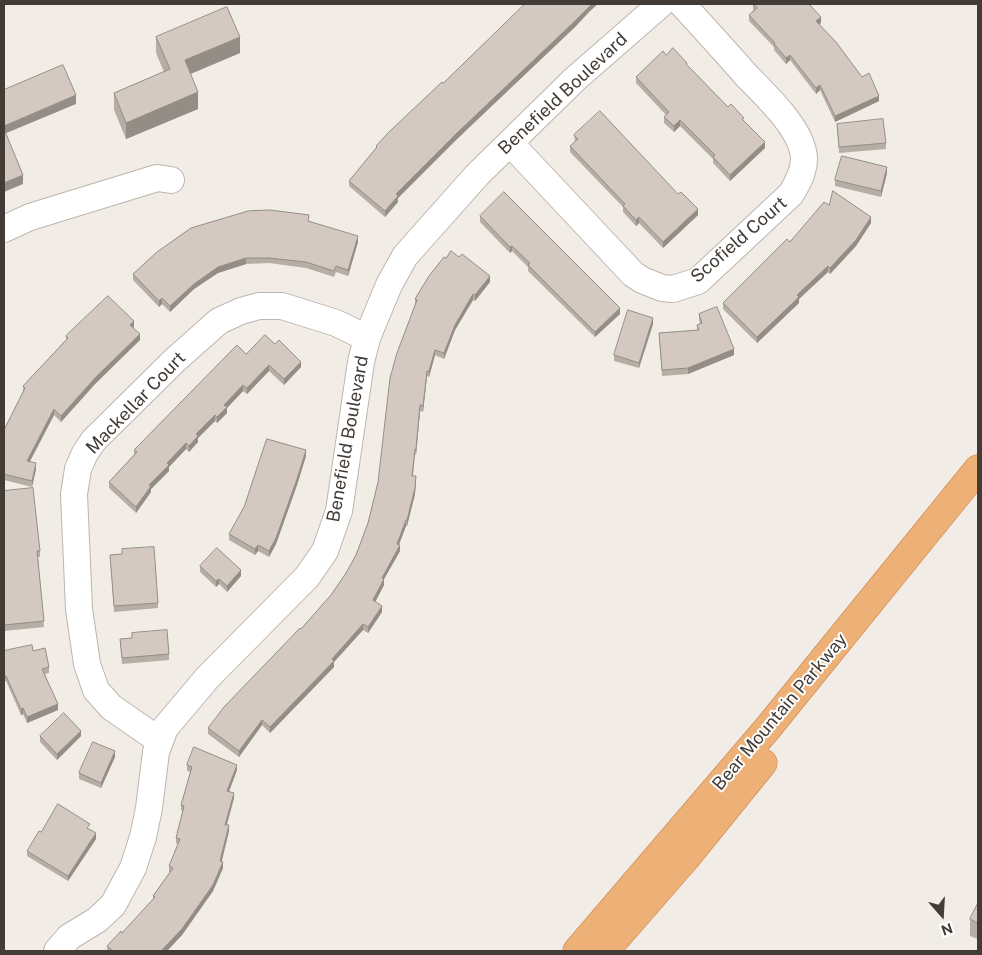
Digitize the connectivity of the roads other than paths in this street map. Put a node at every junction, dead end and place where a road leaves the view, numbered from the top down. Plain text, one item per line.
1 (661, 4) edge
2 (682, 4) edge
3 (510, 143) junction
4 (171, 180) dead end
5 (4, 229) edge
6 (367, 338) junction
7 (978, 469) edge
8 (978, 499) edge
9 (160, 741) junction
10 (57, 951) edge
11 (577, 951) edge
12 (604, 951) edge

1 - 3 street, Benefield Boulevard
2 - 3 street, Scofield Court
3 - 6 street, Benefield Boulevard
4 - 5 street
6 - 9 street, Benefield Boulevard
6 - 9 street, Mackellar Court
7 - 11 highway, Bear Mountain Parkway
8 - 12 highway, Bear Mountain Parkway
9 - 10 street, Benefield Boulevard

